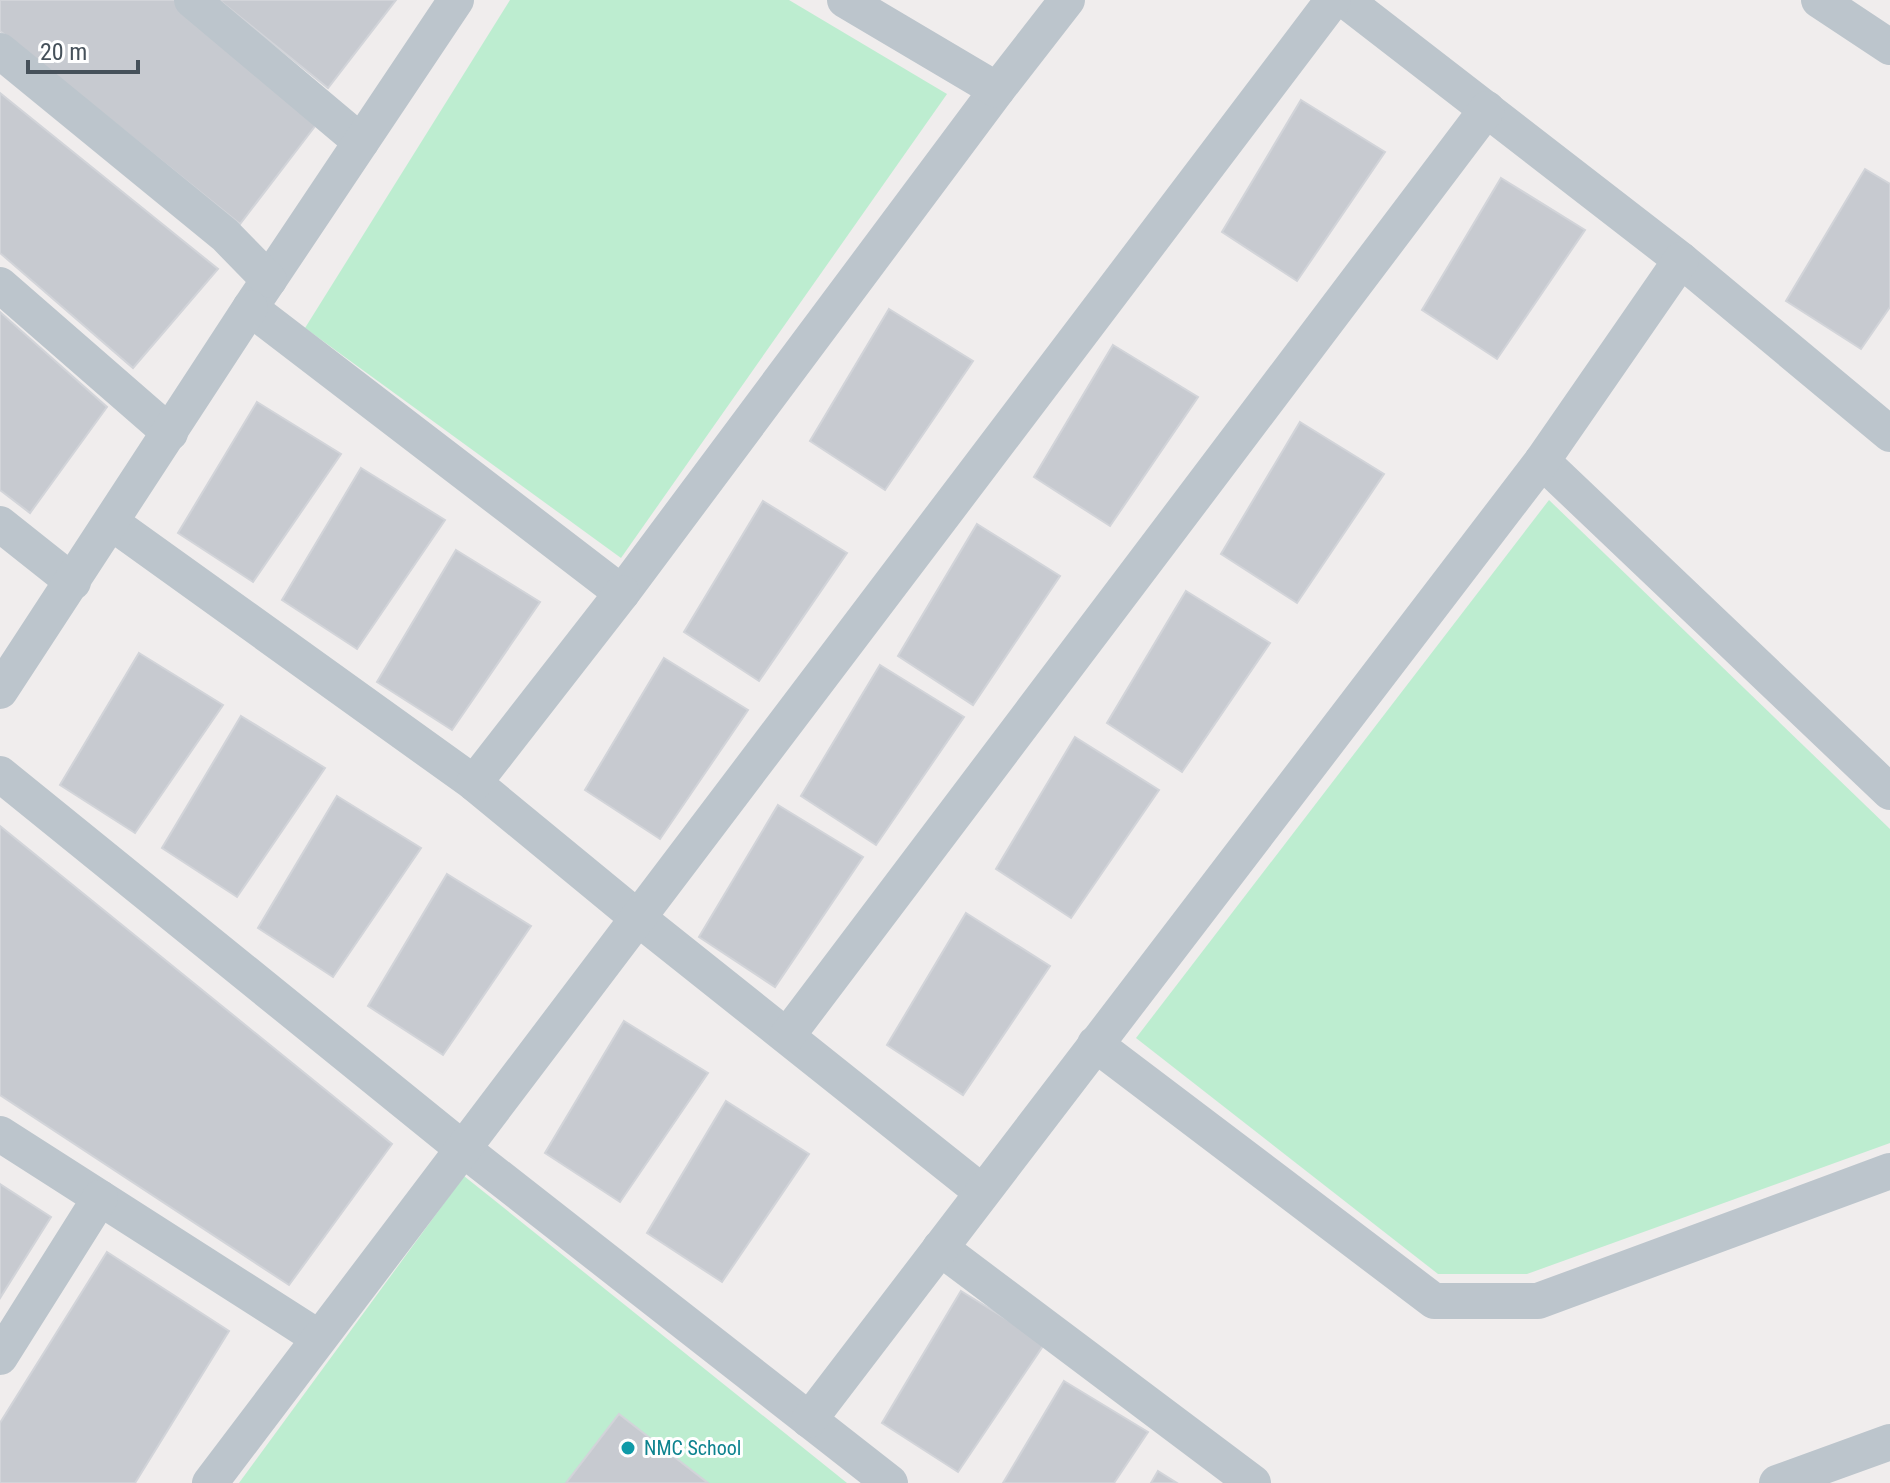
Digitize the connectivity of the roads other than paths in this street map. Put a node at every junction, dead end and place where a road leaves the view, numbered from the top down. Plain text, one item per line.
1 (192, 0) edge
2 (845, 0) edge
3 (1067, 0) edge
4 (1333, 0) edge
5 (1345, 0) edge
6 (1819, 0) edge
7 (454, 1) edge
8 (1890, 47) edge
9 (0, 51) edge
10 (997, 90) junction
11 (1487, 109) junction
12 (361, 142) junction
13 (1681, 260) junction
14 (0, 285) edge
15 (260, 294) junction
16 (170, 433) junction
17 (1890, 434) edge
18 (1542, 461) junction
19 (112, 523) junction
20 (0, 524) edge
21 (73, 582) junction
22 (622, 593) junction
23 (0, 691) edge
24 (0, 774) edge
25 (474, 783) junction
26 (1890, 792) edge
27 (638, 918) junction
28 (787, 1036) junction
29 (1095, 1044) junction
30 (0, 1134) edge
31 (463, 1149) junction
32 (1890, 1171) edge
33 (982, 1192) junction
34 (100, 1198) junction
35 (940, 1248) junction
36 (319, 1338) junction
37 (0, 1357) edge
38 (809, 1420) junction
39 (1890, 1442) edge
40 (210, 1483) edge
41 (890, 1483) edge
42 (1253, 1483) edge
43 (1777, 1483) edge

1 - 12 street
2 - 10 street
3 - 10 street
4 - 27 street
5 - 11 street
6 - 8 street
7 - 12 street
9 - 15 street
10 - 22 street
11 - 13 street
11 - 28 street
12 - 15 street
13 - 17 street
13 - 18 street
14 - 16 street
15 - 16 street
15 - 22 street
16 - 19 street
18 - 26 street
18 - 29 street
19 - 21 street
19 - 25 street
20 - 21 street
21 - 23 street
22 - 25 street
24 - 31 street
25 - 27 street
27 - 28 street
27 - 31 street
28 - 33 street
29 - 32 street
29 - 33 street
30 - 34 street
31 - 36 street
31 - 38 street
33 - 35 street
34 - 36 street
34 - 37 street
35 - 38 street
35 - 42 street
36 - 40 street
38 - 41 street
39 - 43 street

